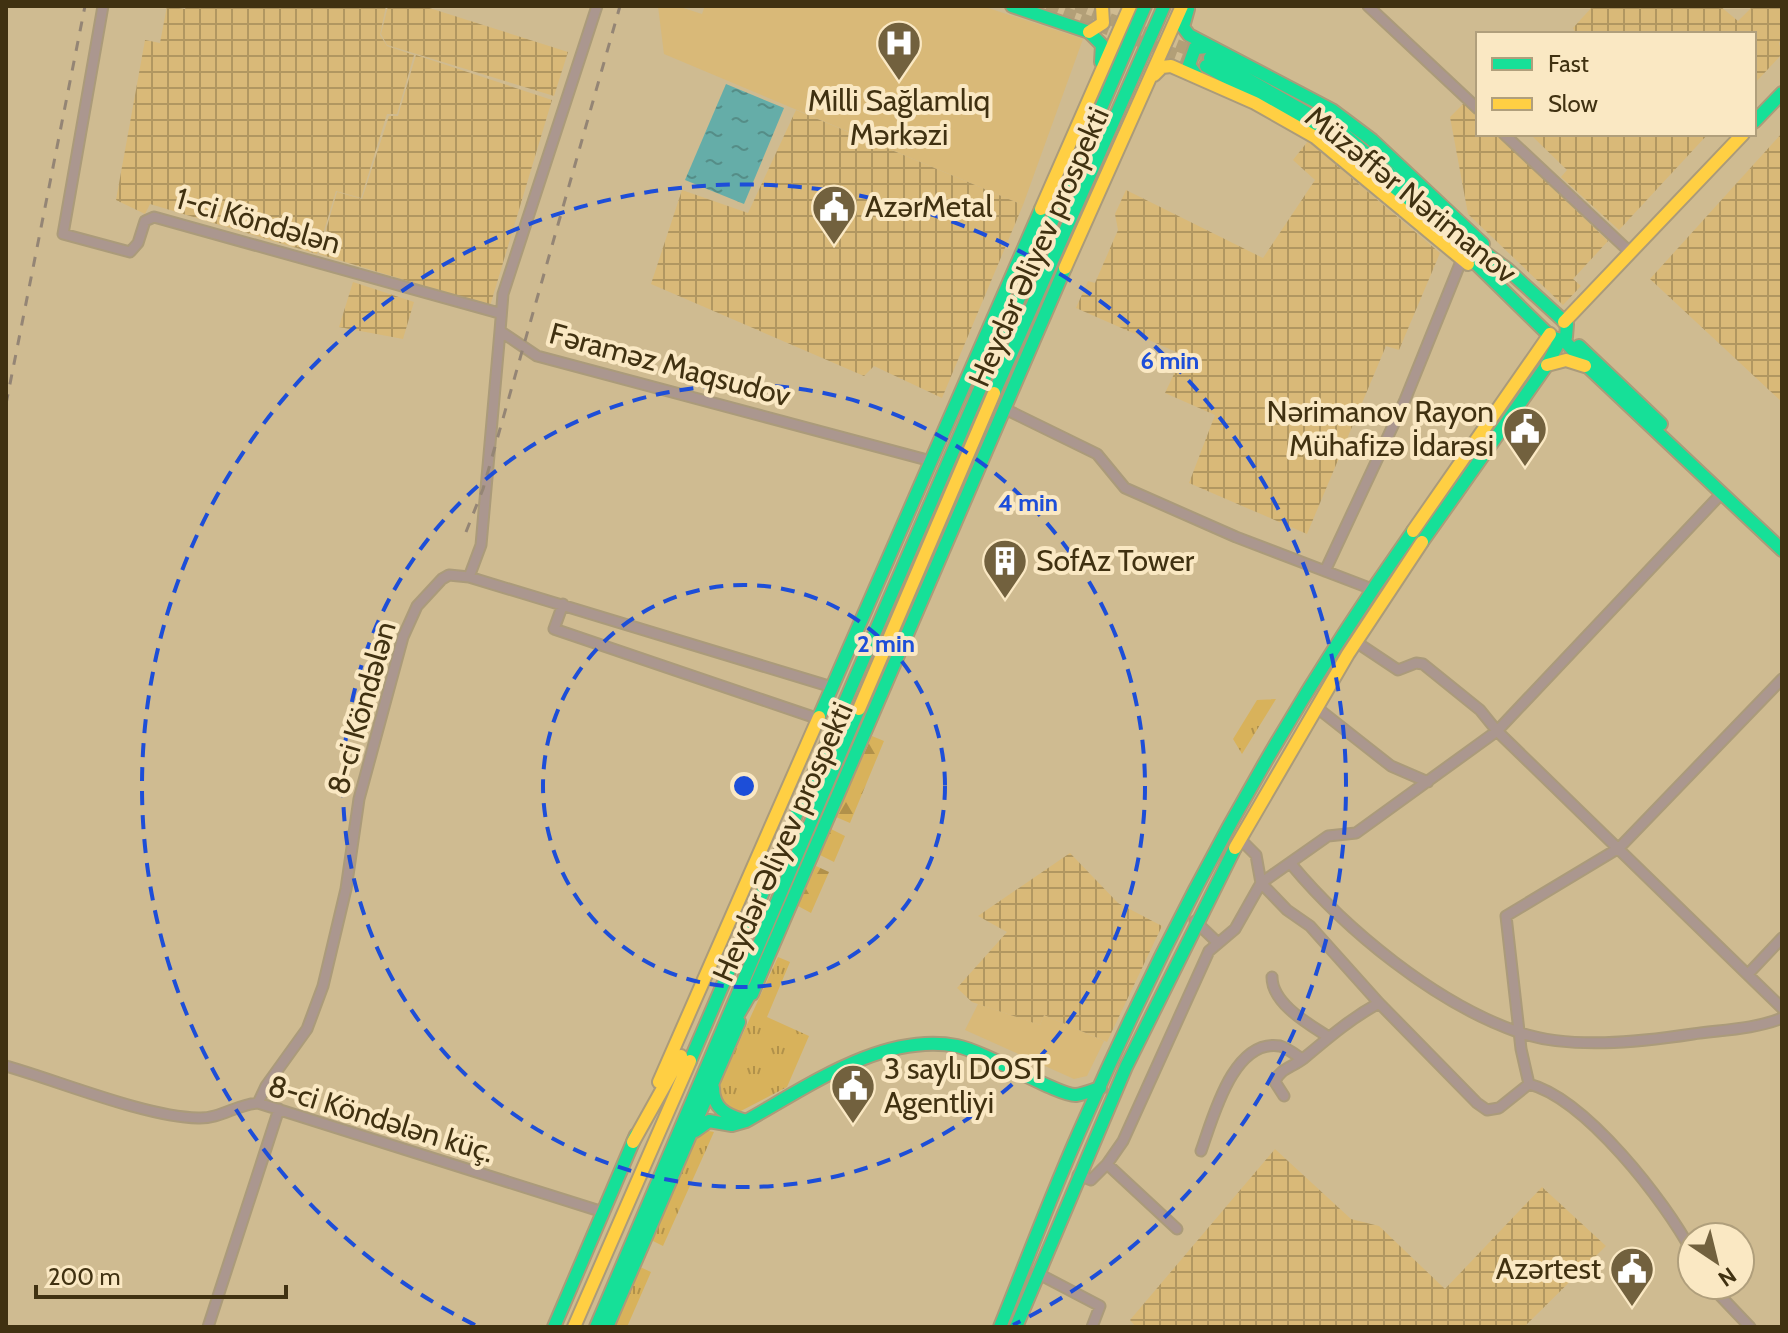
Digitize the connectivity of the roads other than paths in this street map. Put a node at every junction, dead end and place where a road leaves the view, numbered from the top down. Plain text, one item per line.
1 (103, 6) edge
2 (597, 6) edge
3 (1012, 6) edge
4 (1102, 6) edge
5 (1130, 6) edge
6 (1145, 6) edge
7 (1164, 6) edge
8 (1182, 6) edge
9 (1189, 6) edge
10 (1368, 6) edge
11 (1089, 32) junction
12 (1206, 62) junction
13 (1100, 73) junction
14 (1145, 88) junction
15 (1782, 93) edge
16 (1476, 107) edge
17 (1756, 120) edge
18 (1506, 136) edge
19 (1741, 136) edge
20 (1631, 253) junction
21 (1462, 259) junction
22 (1495, 282) junction
23 (499, 313) junction
24 (500, 331) junction
25 (1559, 331) junction
26 (1547, 365) junction
27 (1589, 368) junction
28 (1005, 409) junction
29 (931, 461) junction
30 (1722, 493) junction
31 (1427, 508) junction
32 (1438, 516) junction
33 (1782, 540) edge
34 (1782, 550) edge
35 (1325, 571) junction
36 (469, 577) junction
37 (1372, 589) junction
38 (563, 604) junction
39 (1356, 642) junction
40 (832, 687) junction
41 (1779, 687) edge
42 (1316, 707) junction
43 (819, 719) junction
44 (1497, 731) junction
45 (1428, 782) junction
46 (1240, 839) junction
47 (1619, 848) junction
48 (1291, 864) junction
49 (1261, 883) junction
50 (1195, 921) junction
51 (1782, 938) edge
52 (1217, 942) junction
53 (1749, 973) junction
54 (1272, 977) dead end
55 (720, 984) junction
56 (753, 989) junction
57 (1379, 1003) junction
58 (1782, 1008) edge
59 (1782, 1018) edge
60 (1126, 1029) junction
61 (1519, 1032) junction
62 (1138, 1035) junction
63 (1327, 1036) junction
64 (1302, 1059) junction
65 (6, 1066) edge
66 (715, 1077) junction
67 (697, 1083) junction
68 (1529, 1084) junction
69 (1100, 1088) junction
70 (1068, 1094) junction
71 (1284, 1096) dead end
72 (258, 1103) junction
73 (279, 1109) junction
74 (1084, 1120) junction
75 (746, 1121) junction
76 (633, 1142) junction
77 (686, 1144) junction
78 (1201, 1151) dead end
79 (1107, 1164) junction
80 (1078, 1175) junction
81 (603, 1212) junction
82 (1676, 1226) edge
83 (1177, 1229) dead end
84 (1037, 1273) junction
85 (1725, 1301) edge
86 (1018, 1302) junction
87 (208, 1327) edge
88 (554, 1327) edge
89 (574, 1327) edge
90 (596, 1327) edge
91 (607, 1327) edge
92 (1000, 1327) edge
93 (1016, 1327) edge
94 (1092, 1327) edge
95 (1750, 1327) edge

1 - 23 street, 1-ci Köndələn
2 - 23 street
3 - 11 main road
4 - 11 main road
5 - 13 main road
6 - 55 main road, Heydər Əliyev prospekti
7 - 67 main road, Heydər Əliyev prospekti
8 - 14 main road
9 - 12 main road
10 - 16 street
11 - 13 main road
12 - 14 main road
12 - 21 main road
12 - 22 main road
12 - 25 main road, Müzəffər Nərimanov
13 - 29 main road
14 - 28 main road
15 - 17 main road
18 - 20 street
19 - 20 main road
20 - 25 main road
21 - 22 main road
21 - 35 street
22 - 25 main road
23 - 24 street
24 - 29 street, Fəraməz Maqsudov
24 - 36 street
25 - 26 main road
25 - 27 main road
25 - 31 main road
25 - 33 main road
26 - 27 main road
26 - 32 main road
27 - 30 main road
28 - 35 street
28 - 56 main road
29 - 40 main road
30 - 34 main road
30 - 44 street
31 - 32 main road
31 - 37 main road
32 - 39 main road
35 - 37 street
36 - 38 street
36 - 72 street, 8-ci Köndələn
37 - 60 main road
38 - 40 street
38 - 43 street
39 - 42 main road
39 - 44 street
40 - 43 main road
41 - 47 street
42 - 45 street
42 - 46 main road
43 - 76 main road
44 - 45 street
44 - 47 street
45 - 48 street
46 - 49 street
46 - 50 main road
47 - 53 street
47 - 61 street
48 - 49 street
48 - 61 street
49 - 52 street
49 - 57 street
50 - 52 street
50 - 62 main road
51 - 53 street
52 - 79 street
53 - 58 street
54 - 63 street
55 - 76 main road
55 - 89 main road, Heydər Əliyev prospekti
56 - 66 main road
56 - 67 main road
57 - 63 street
57 - 68 street
59 - 61 street
60 - 62 main road
60 - 69 main road
61 - 68 street
62 - 80 main road
63 - 64 street
64 - 71 street
64 - 78 street
65 - 72 street, 8-ci Köndələn küç.
66 - 75 main road
66 - 77 main road
67 - 90 main road, Heydər Əliyev prospekti
68 - 82 street
69 - 70 main road
69 - 74 main road
70 - 74 main road
70 - 75 main road
72 - 73 street, 8-ci Köndələn küç.
73 - 81 street, 8-ci Köndələn küç.
73 - 87 street
74 - 86 main road
75 - 77 main road
76 - 81 main road
77 - 91 main road
79 - 80 street
79 - 83 street
80 - 84 main road
81 - 88 main road
84 - 86 main road
84 - 94 street
85 - 95 street
86 - 92 main road
86 - 93 main road

